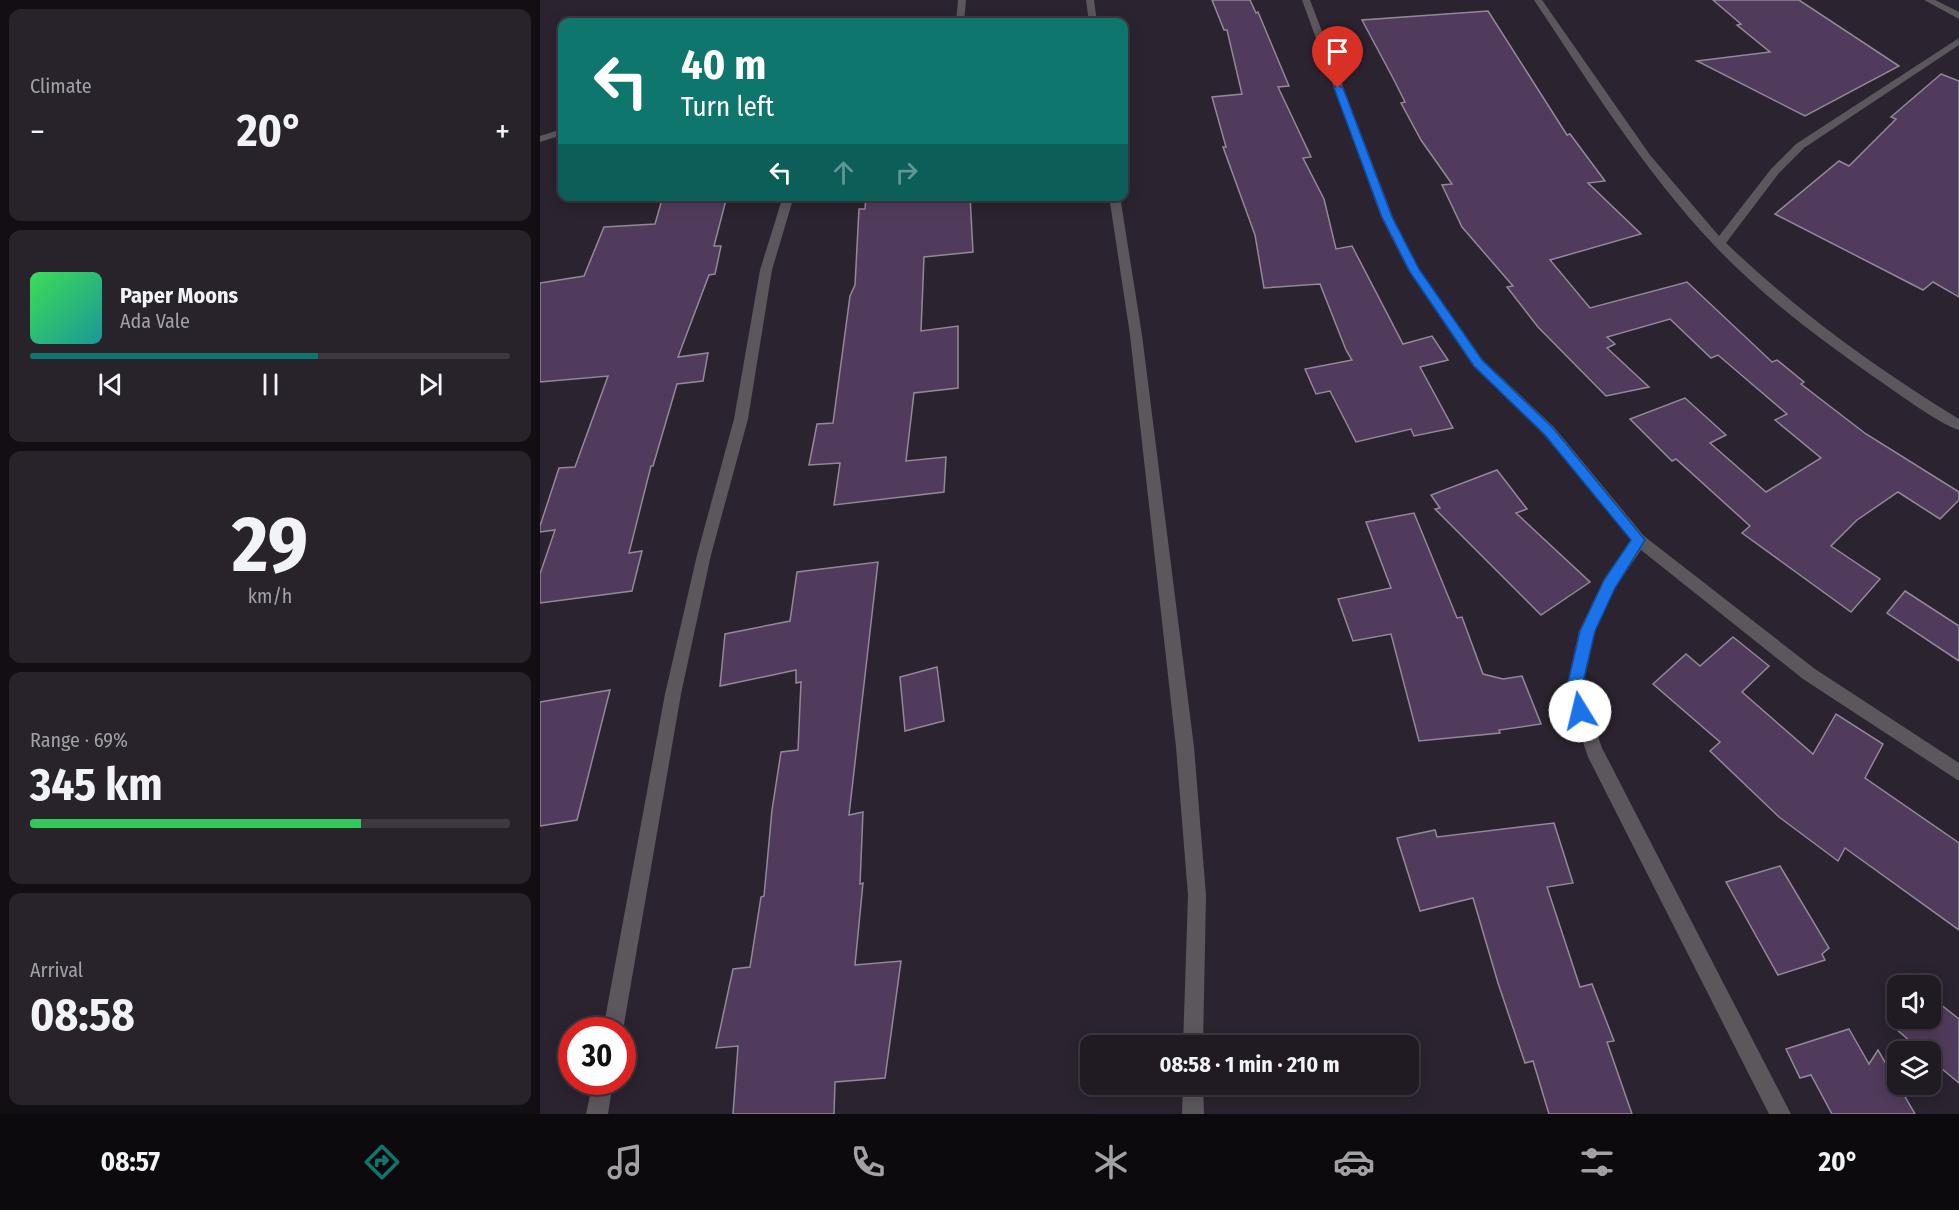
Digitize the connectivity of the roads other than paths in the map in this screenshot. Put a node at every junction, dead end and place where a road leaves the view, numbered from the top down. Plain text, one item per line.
1 (962, 0) edge
2 (1090, 0) edge
3 (1306, 0) edge
4 (1538, 0) edge
5 (1928, 0) edge
6 (1959, 16) edge
7 (960, 18) edge
8 (1092, 18) edge
9 (1959, 41) edge
10 (558, 133) edge
11 (540, 139) edge
12 (787, 201) edge
13 (1115, 201) edge
14 (1719, 244) junction
15 (1959, 425) edge
16 (1639, 540) junction
17 (1959, 773) edge
18 (615, 1017) edge
19 (1192, 1035) edge
20 (601, 1095) edge
21 (1193, 1095) edge
22 (597, 1114) edge
23 (1193, 1114) edge
24 (1780, 1114) edge

1 - 7 street
2 - 8 street
3 - 16 street
4 - 14 street
5 - 6 street
9 - 14 street
10 - 11 street
12 - 18 street
13 - 19 street
14 - 15 street
16 - 17 street
16 - 24 street
20 - 22 street
21 - 23 street

